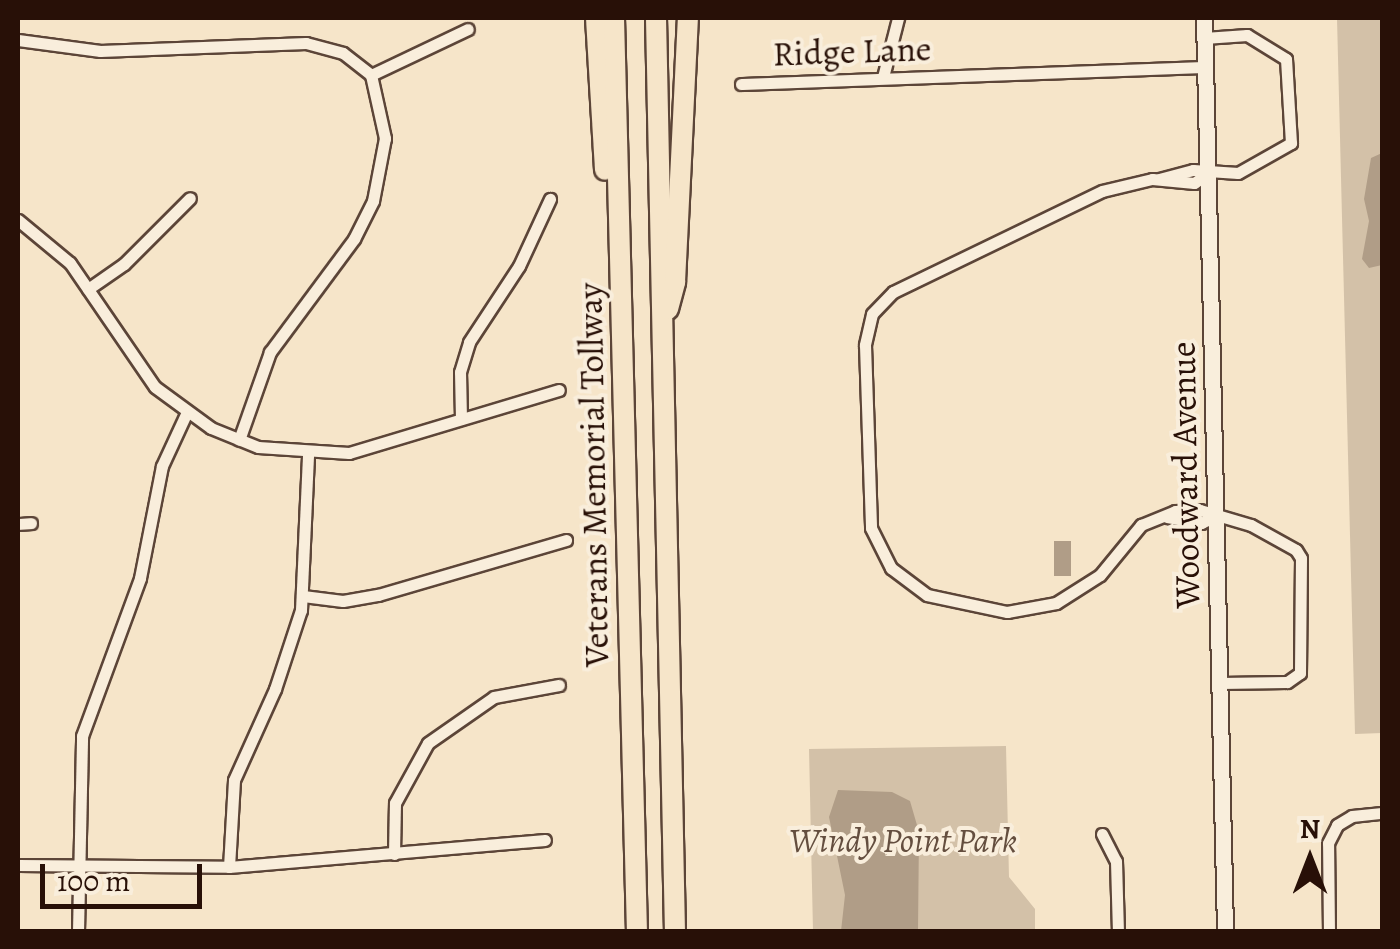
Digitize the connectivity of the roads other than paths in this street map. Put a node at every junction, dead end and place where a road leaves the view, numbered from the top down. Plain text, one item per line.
1 (596, 18) edge
2 (614, 18) edge
3 (656, 18) edge
4 (688, 18) edge
5 (898, 18) edge
6 (1204, 18) edge
7 (468, 29) dead end
8 (1204, 38) junction
9 (18, 40) edge
10 (1205, 67) junction
11 (372, 74) junction
12 (883, 77) junction
13 (741, 84) dead end
14 (1208, 174) junction
15 (190, 198) dead end
16 (550, 199) dead end
17 (18, 220) edge
18 (620, 284) junction
19 (88, 289) junction
20 (661, 335) junction
21 (559, 390) dead end
22 (186, 414) junction
23 (460, 420) junction
24 (240, 440) junction
25 (308, 454) junction
26 (1216, 516) junction
27 (566, 540) dead end
28 (303, 596) junction
29 (1220, 682) junction
30 (559, 685) dead end
31 (1382, 813) edge
32 (1102, 834) dead end
33 (546, 840) dead end
34 (394, 854) junction
35 (18, 864) edge
36 (78, 866) junction
37 (229, 867) junction
38 (78, 932) edge
39 (637, 932) edge
40 (675, 932) edge
41 (1118, 932) edge
42 (1226, 932) edge
43 (1329, 932) edge

1 - 18 highway
2 - 18 highway, Veterans Memorial Tollway
3 - 20 highway, Veterans Memorial Tollway
4 - 20 highway
5 - 12 street
6 - 8 main road, Woodward Avenue
7 - 11 street
8 - 10 main road, Woodward Avenue
8 - 14 street
9 - 11 street
10 - 12 street, Ridge Lane
10 - 14 main road, Woodward Avenue
11 - 24 street
12 - 13 street, Ridge Lane
14 - 26 main road, Woodward Avenue
14 - 26 street
15 - 19 street
16 - 23 street
17 - 19 street
18 - 39 highway, Veterans Memorial Tollway
19 - 22 street
20 - 40 highway, Veterans Memorial Tollway
21 - 23 street
22 - 24 street
22 - 36 street
23 - 25 street
24 - 25 street
25 - 28 street
26 - 29 main road, Woodward Avenue
26 - 29 street
27 - 28 street
28 - 37 street
29 - 42 main road, Woodward Avenue
30 - 34 street
31 - 43 street
32 - 41 street
33 - 34 street
34 - 37 street
35 - 36 street
36 - 37 street
36 - 38 street

